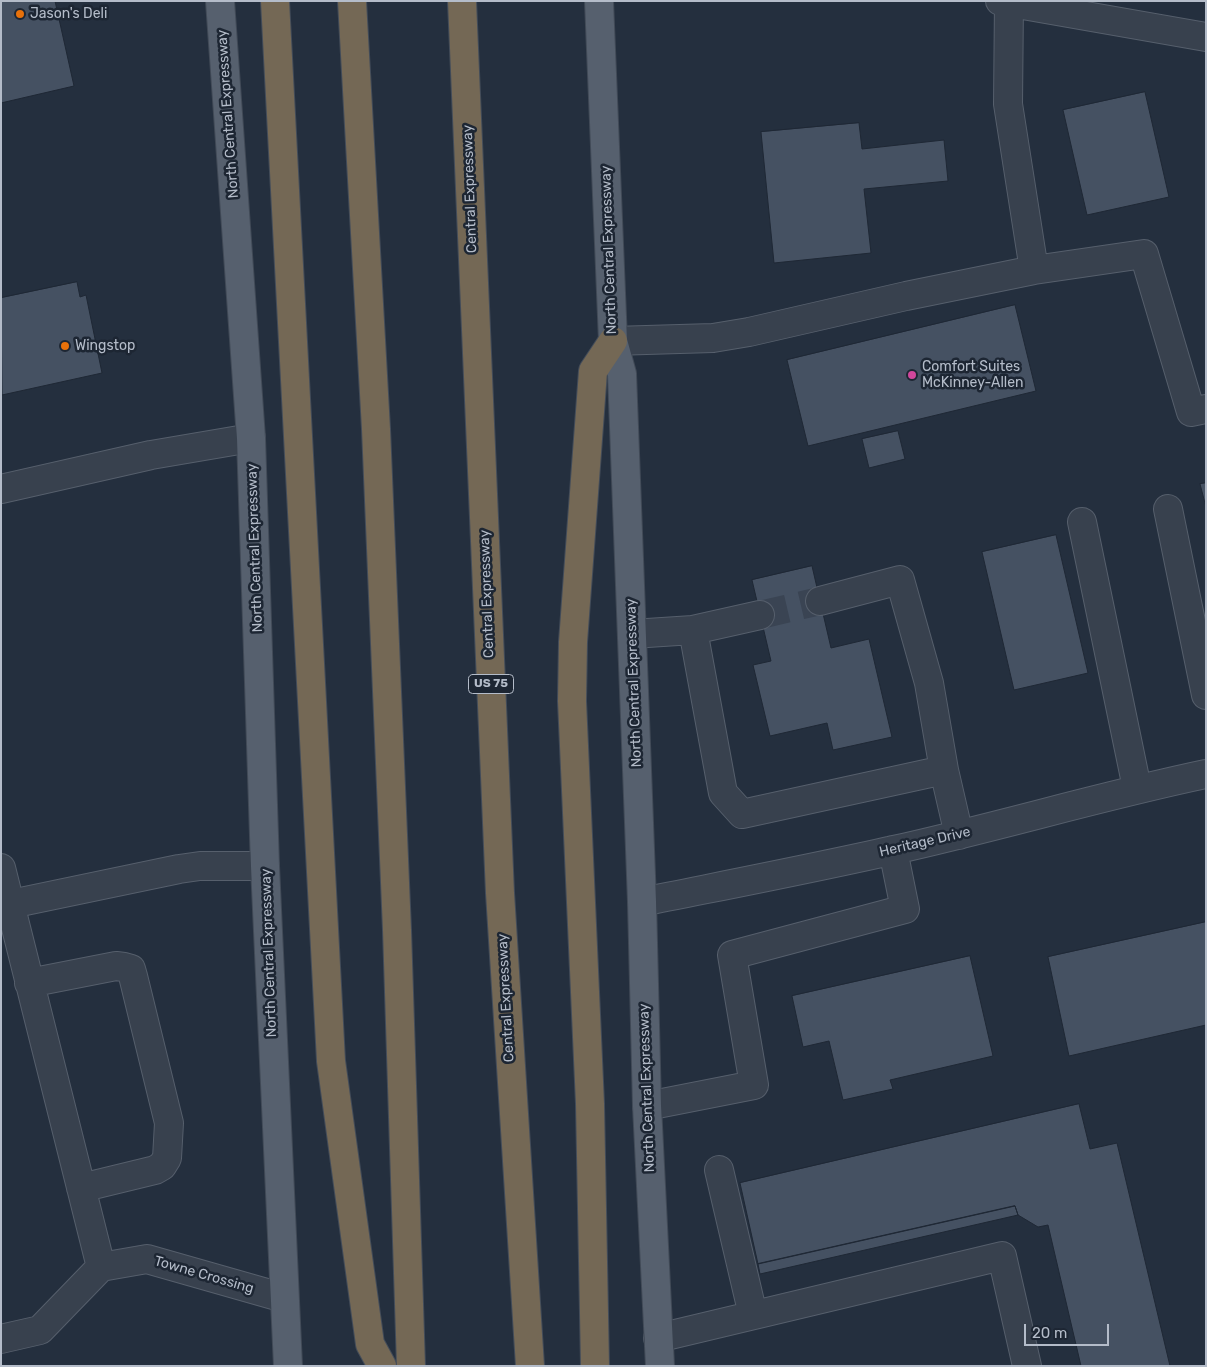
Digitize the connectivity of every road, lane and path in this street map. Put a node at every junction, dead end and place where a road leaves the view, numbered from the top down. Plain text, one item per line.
1 (220, 1) edge
2 (275, 1) edge
3 (352, 1) edge
4 (462, 1) edge
5 (599, 1) edge
6 (1006, 2) edge
7 (1206, 37) edge
8 (1034, 270) junction
9 (613, 341) junction
10 (1206, 409) edge
11 (251, 438) junction
12 (1, 489) edge
13 (1168, 509) dead end
14 (1082, 522) dead end
15 (820, 600) tunnel mouth
16 (760, 615) tunnel mouth
17 (693, 630) junction
18 (632, 634) junction
19 (1206, 696) edge
20 (944, 770) junction
21 (1206, 774) edge
22 (1137, 788) junction
23 (959, 834) junction
24 (893, 850) junction
25 (265, 866) junction
26 (1, 868) edge
27 (642, 902) junction
28 (5, 905) edge
29 (29, 983) junction
30 (647, 1106) junction
31 (719, 1170) dead end
32 (81, 1188) junction
33 (101, 1267) junction
34 (284, 1298) junction
35 (753, 1315) junction
36 (658, 1338) junction
37 (1, 1339) edge
38 (288, 1366) edge
39 (382, 1366) edge
40 (411, 1366) edge
41 (530, 1366) edge
42 (595, 1366) edge
43 (660, 1366) edge
44 (1027, 1366) edge

1 - 11 main road, North Central Expressway
2 - 39 highway
3 - 40 highway
4 - 41 highway, Central Expressway / US 75
5 - 9 main road, North Central Expressway
6 - 7 street
6 - 8 street
8 - 9 street
8 - 10 street
9 - 18 main road, North Central Expressway
9 - 42 highway
11 - 12 street
11 - 25 main road, North Central Expressway
13 - 19 street
14 - 22 street
15 - 20 street
16 - 17 street
17 - 18 street
17 - 20 street
18 - 27 main road, North Central Expressway
20 - 23 street
21 - 22 street, Heritage Drive
22 - 23 street, Heritage Drive
23 - 24 street, Heritage Drive
24 - 27 street, Heritage Drive
24 - 30 street
25 - 28 street
25 - 34 main road, North Central Expressway
26 - 28 street
27 - 30 main road, North Central Expressway
28 - 29 street
29 - 32 street
29 - 32 street
30 - 36 main road, North Central Expressway
31 - 35 street
32 - 33 street
33 - 34 street, Towne Crossing
33 - 37 street
34 - 38 main road, North Central Expressway
35 - 36 street
35 - 44 street
36 - 43 main road, North Central Expressway

